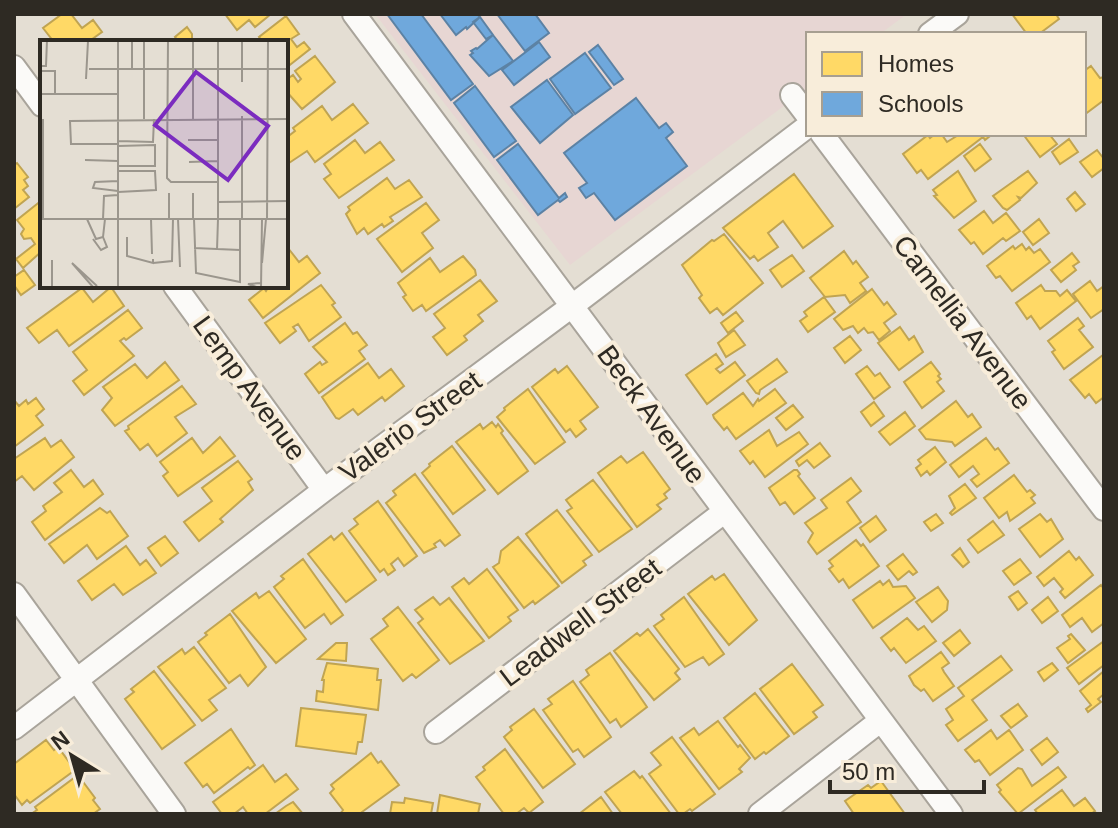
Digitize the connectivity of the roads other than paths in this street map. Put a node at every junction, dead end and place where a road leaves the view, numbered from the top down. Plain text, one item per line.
1 (354, 14) edge
2 (957, 14) edge
3 (933, 32) edge
4 (14, 67) edge
5 (792, 95) dead end
6 (40, 102) edge
7 (806, 113) edge
8 (806, 128) edge
9 (824, 136) edge
10 (176, 288) edge
11 (572, 306) junction
12 (324, 490) junction
13 (1104, 509) edge
14 (724, 512) junction
15 (14, 594) edge
16 (76, 681) junction
17 (880, 721) junction
18 (14, 728) edge
19 (436, 732) dead end
20 (174, 814) edge
21 (760, 814) edge
22 (951, 814) edge

1 - 11 street, Beck Avenue
2 - 3 street
4 - 6 street
5 - 7 street
8 - 11 street, Valerio Street
9 - 13 street, Camellia Avenue
10 - 12 street, Lemp Avenue
11 - 12 street, Valerio Street
11 - 14 street, Beck Avenue
12 - 16 street, Valerio Street
14 - 17 street, Beck Avenue
14 - 19 street, Leadwell Street
15 - 16 street
16 - 18 street, Valerio Street
16 - 20 street
17 - 21 street
17 - 22 street, Beck Avenue

